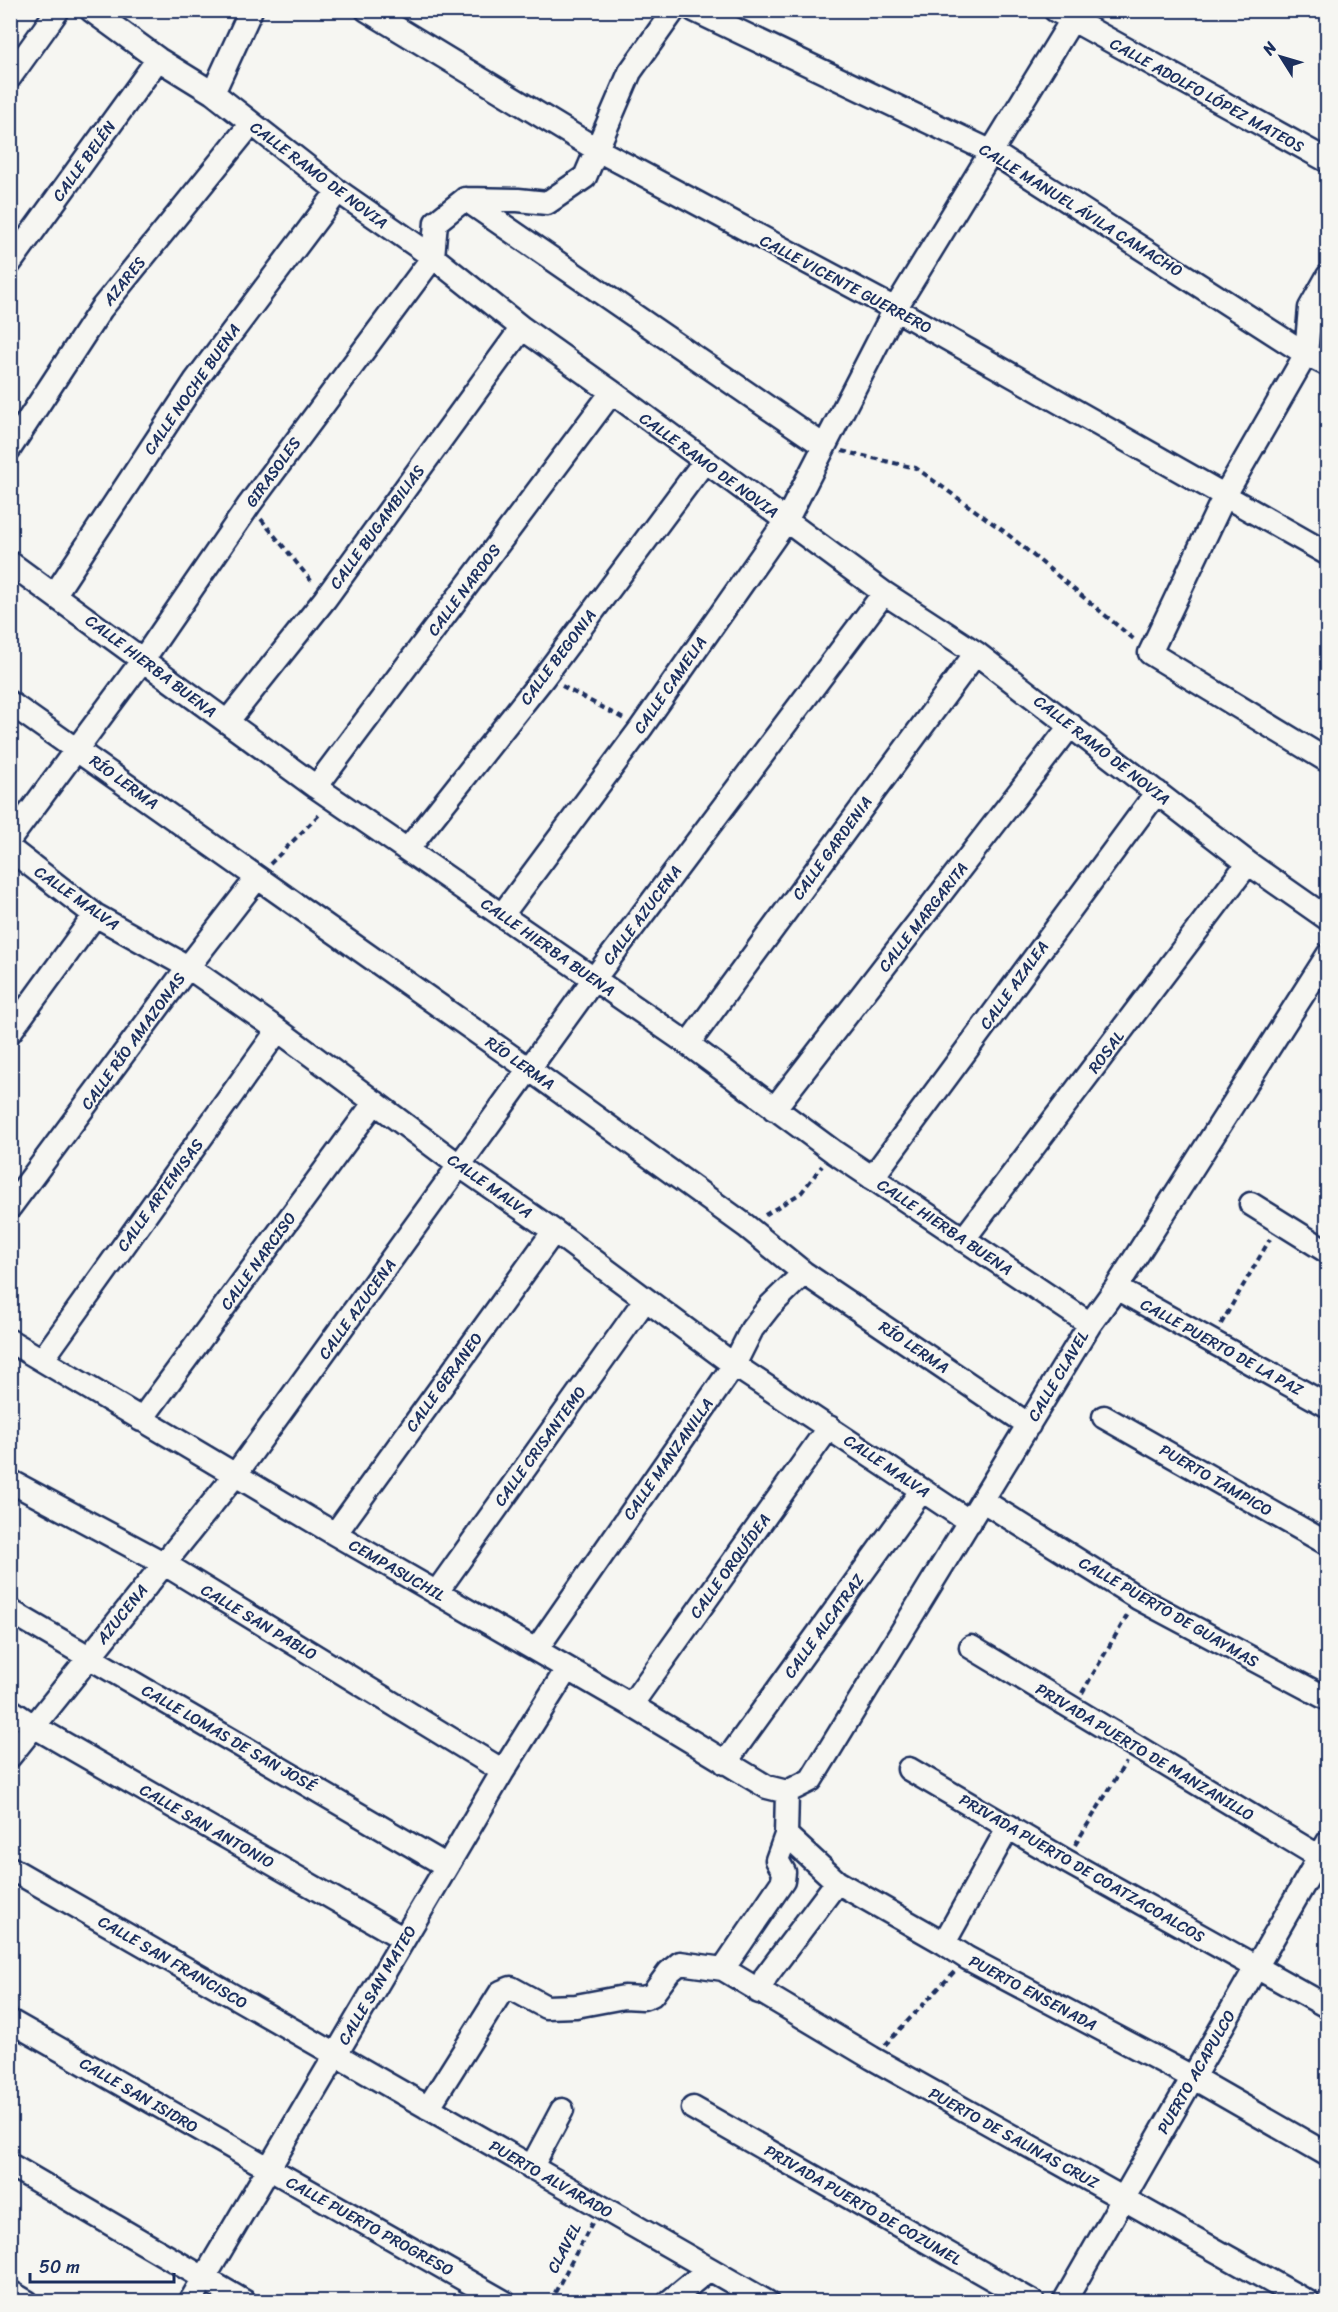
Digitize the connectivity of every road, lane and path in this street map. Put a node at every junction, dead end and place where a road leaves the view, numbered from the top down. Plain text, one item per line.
1 (58, 10) edge
2 (91, 10) edge
3 (251, 10) edge
4 (367, 10) edge
5 (674, 10) edge
6 (694, 10) edge
7 (1068, 14) edge
8 (158, 59) junction
9 (10, 77) edge
10 (213, 93) junction
11 (250, 124) junction
12 (596, 149) junction
13 (992, 152) junction
14 (1328, 161) edge
15 (338, 191) junction
16 (465, 200) junction
17 (433, 257) junction
18 (10, 263) edge
19 (1328, 276) edge
20 (896, 309) junction
21 (522, 328) junction
22 (1306, 354) junction
23 (1328, 365) edge
24 (612, 392) junction
25 (824, 446) junction
26 (10, 448) edge
27 (704, 462) junction
28 (1225, 495) junction
29 (249, 505) junction
30 (786, 521) junction
31 (1328, 554) edge
32 (10, 563) edge
33 (884, 593) junction
34 (55, 594) junction
35 (325, 599) junction
36 (976, 652) junction
37 (1150, 653) junction
38 (142, 662) junction
39 (544, 677) junction
40 (10, 703) edge
41 (227, 722) junction
42 (1071, 725) junction
43 (641, 728) junction
44 (76, 749) junction
45 (1328, 761) edge
46 (1157, 792) junction
47 (325, 793) junction
48 (10, 839) edge
49 (10, 849) edge
50 (407, 850) junction
51 (1248, 863) junction
52 (257, 878) junction
53 (95, 915) junction
54 (502, 915) junction
55 (1328, 919) edge
56 (1328, 955) edge
57 (188, 967) junction
58 (594, 979) junction
59 (278, 1030) junction
60 (10, 1032) edge
61 (688, 1044) junction
62 (529, 1069) junction
63 (375, 1102) junction
64 (774, 1109) junction
65 (834, 1152) junction
66 (460, 1166) junction
67 (872, 1178) junction
68 (1251, 1204) dead end
69 (10, 1206) edge
70 (1279, 1223) junction
71 (746, 1226) junction
72 (554, 1231) junction
73 (963, 1240) junction
74 (1328, 1252) edge
75 (804, 1273) junction
76 (1116, 1288) junction
77 (645, 1300) junction
78 (1089, 1324) junction
79 (1211, 1340) junction
80 (10, 1341) edge
81 (42, 1360) junction
82 (734, 1365) junction
83 (1328, 1406) edge
84 (1104, 1417) dead end
85 (141, 1420) junction
86 (1029, 1425) junction
87 (829, 1427) junction
88 (236, 1474) junction
89 (10, 1481) edge
90 (922, 1490) junction
91 (983, 1501) junction
92 (970, 1522) junction
93 (335, 1534) junction
94 (1328, 1544) edge
95 (163, 1563) junction
96 (436, 1593) junction
97 (1138, 1598) junction
98 (10, 1611) edge
99 (971, 1647) dead end
100 (536, 1650) junction
101 (89, 1656) junction
102 (567, 1669) junction
103 (1328, 1699) edge
104 (631, 1705) junction
105 (1073, 1708) junction
106 (10, 1710) edge
107 (35, 1727) junction
108 (1136, 1746) junction
109 (10, 1756) edge
110 (725, 1763) junction
111 (909, 1769) dead end
112 (503, 1771) junction
113 (787, 1792) junction
114 (1009, 1826) junction
115 (786, 1835) junction
116 (1325, 1854) edge
117 (1066, 1861) junction
118 (447, 1866) junction
119 (10, 1868) edge
120 (837, 1882) junction
121 (404, 1939) junction
122 (944, 1943) junction
123 (967, 1958) junction
124 (1256, 1965) junction
125 (723, 1969) junction
126 (759, 1992) junction
127 (1328, 2007) edge
128 (10, 2021) edge
129 (336, 2055) junction
130 (872, 2058) junction
131 (1192, 2077) junction
132 (428, 2108) junction
133 (693, 2108) dead end
134 (562, 2110) dead end
135 (1328, 2155) edge
136 (10, 2165) edge
137 (531, 2168) junction
138 (268, 2169) junction
139 (1123, 2199) junction
140 (600, 2207) junction
141 (709, 2269) junction
142 (204, 2277) junction
143 (10, 2292) edge
144 (27, 2301) edge
145 (190, 2301) edge
146 (245, 2301) edge
147 (504, 2301) edge
148 (550, 2301) edge
149 (669, 2301) edge
150 (767, 2301) edge
151 (1033, 2301) edge
152 (1064, 2301) edge
153 (1308, 2301) edge

1 - 9 street
2 - 8 street, CALLE RAMO DE NOVIA
3 - 10 street
4 - 12 street, CALLE VICENTE GUERRERO
5 - 12 street
6 - 13 street, CALLE MANUEL ÁVILA CAMACHO
7 - 13 street, CALLE CAMELIA
7 - 14 street, CALLE ADOLFO LÓPEZ MATEOS
8 - 10 street, CALLE RAMO DE NOVIA
8 - 18 street, CALLE BELÉN
10 - 11 street, CALLE RAMO DE NOVIA
11 - 15 street, CALLE RAMO DE NOVIA
11 - 26 street, AZARES
12 - 16 street
12 - 20 street, CALLE VICENTE GUERRERO
13 - 20 street, CALLE CAMELIA
13 - 22 street, CALLE MANUEL ÁVILA CAMACHO
15 - 17 street, CALLE RAMO DE NOVIA
15 - 34 street, CALLE NOCHE BUENA
16 - 17 street
16 - 25 street
17 - 21 street, CALLE RAMO DE NOVIA
17 - 29 street, GIRASOLES
19 - 22 street
20 - 25 street, CALLE CAMELIA
20 - 28 street, CALLE VICENTE GUERRERO
21 - 24 street, CALLE RAMO DE NOVIA
21 - 35 street, CALLE BUGAMBILIAS
22 - 23 street, CALLE MANUEL ÁVILA CAMACHO
22 - 28 street
24 - 27 street, CALLE RAMO DE NOVIA
24 - 47 street, CALLE NARDOS
25 - 30 street, CALLE CAMELIA
25 - 37 path
27 - 30 street, CALLE RAMO DE NOVIA
27 - 39 street, CALLE BEGONIA
28 - 31 street, CALLE VICENTE GUERRERO
28 - 37 street
29 - 35 path
29 - 38 street, GIRASOLES
30 - 33 street, CALLE RAMO DE NOVIA
30 - 43 street, CALLE CAMELIA
32 - 34 street, CALLE HIERBA BUENA
33 - 36 street, CALLE RAMO DE NOVIA
33 - 58 street, CALLE AZUCENA
34 - 38 street, CALLE HIERBA BUENA
35 - 41 street, CALLE BUGAMBILIAS
36 - 42 street, CALLE RAMO DE NOVIA
36 - 61 street, CALLE GARDENIA
37 - 45 street
38 - 41 street, CALLE HIERBA BUENA
38 - 44 street, GIRASOLES
39 - 43 path
39 - 50 street, CALLE BEGONIA
40 - 44 street, RÍO LERMA
41 - 47 street, CALLE HIERBA BUENA
42 - 46 street, CALLE RAMO DE NOVIA
42 - 64 street, CALLE MARGARITA
43 - 54 street, CALLE CAMELIA
44 - 48 street, GIRASOLES
44 - 52 street, RÍO LERMA
46 - 51 street, CALLE RAMO DE NOVIA
46 - 67 street, CALLE AZALEA
47 - 50 street, CALLE HIERBA BUENA
47 - 52 path
49 - 53 street, CALLE MALVA
50 - 54 street, CALLE HIERBA BUENA
51 - 55 street, CALLE RAMO DE NOVIA
51 - 73 street, ROSAL
52 - 57 street, CALLE RÍO AMAZONAS
52 - 62 street, RÍO LERMA
53 - 57 street, CALLE MALVA
53 - 60 street
54 - 58 street, CALLE HIERBA BUENA
56 - 76 street, CALLE CLAVEL
57 - 59 street, CALLE MALVA
57 - 69 street, CALLE RÍO AMAZONAS
58 - 61 street, CALLE HIERBA BUENA
58 - 62 street, CALLE AZUCENA
59 - 63 street, CALLE MALVA
59 - 81 street, CALLE ARTEMISAS
61 - 64 street, CALLE HIERBA BUENA
62 - 66 street, CALLE AZUCENA
62 - 71 street, RÍO LERMA
63 - 66 street, CALLE MALVA
63 - 85 street, CALLE NARCISO
64 - 65 street, CALLE HIERBA BUENA
65 - 67 street, CALLE HIERBA BUENA
65 - 71 path
66 - 72 street, CALLE MALVA
66 - 88 street, CALLE AZUCENA
67 - 73 street, CALLE HIERBA BUENA
68 - 70 street
70 - 74 street
70 - 79 path
71 - 75 street, RÍO LERMA
72 - 77 street, CALLE MALVA
72 - 93 street, CALLE GERANEO
73 - 78 street, CALLE HIERBA BUENA
75 - 82 street, CALLE MANZANILLA
75 - 86 street, RÍO LERMA
76 - 78 street, CALLE CLAVEL
76 - 79 street, CALLE PUERTO DE LA PAZ
77 - 82 street, CALLE MALVA
77 - 96 street, CALLE CRISANTEMO
78 - 86 street, CALLE CLAVEL
79 - 83 street, CALLE PUERTO DE LA PAZ
80 - 81 street, CEMPASUCHIL
81 - 85 street, CEMPASUCHIL
82 - 87 street, CALLE MALVA
82 - 100 street, CALLE MANZANILLA
84 - 94 street, PUERTO TAMPICO
85 - 88 street, CEMPASUCHIL
86 - 91 street, CALLE CLAVEL
87 - 90 street, CALLE MALVA
87 - 104 street, CALLE ORQUÍDEA
88 - 93 street, CEMPASUCHIL
88 - 95 street, AZUCENA
89 - 95 street, CALLE SAN PABLO
90 - 92 street, CALLE MALVA
90 - 110 street, CALLE ALCATRAZ
91 - 92 street, CALLE CLAVEL
91 - 97 street, CALLE PUERTO DE GUAYMAS
92 - 113 street, CALLE CLAVEL
93 - 96 street, CEMPASUCHIL
95 - 101 street, AZUCENA
95 - 112 street, CALLE SAN PABLO
96 - 100 street, CEMPASUCHIL
97 - 103 street, CALLE PUERTO DE GUAYMAS
97 - 105 path
98 - 101 street, CALLE LOMAS DE SAN JOSÉ
99 - 105 street, PRIVADA PUERTO DE MANZANILLO
100 - 102 street, CEMPASUCHIL
101 - 107 street, AZUCENA
101 - 118 street, CALLE LOMAS DE SAN JOSÉ
102 - 104 street, CEMPASUCHIL
102 - 112 street, CALLE SAN MATEO
104 - 110 street, CEMPASUCHIL
105 - 108 street, PRIVADA PUERTO DE MANZANILLO
106 - 107 street, CALLE SAN ANTONIO
107 - 109 street, AZUCENA
107 - 121 street, CALLE SAN ANTONIO
108 - 116 street, PRIVADA PUERTO DE MANZANILLO
108 - 117 path
110 - 113 street, CEMPASUCHIL
111 - 114 street, PRIVADA PUERTO DE COATZACOALCOS
112 - 118 street, CALLE SAN MATEO
113 - 115 street
114 - 117 street, PRIVADA PUERTO DE COATZACOALCOS
114 - 122 street
115 - 120 street, PUERTO ENSENADA
115 - 125 street
116 - 124 street, PUERTO ACAPULCO
117 - 124 street, PRIVADA PUERTO DE COATZACOALCOS
118 - 121 street, CALLE SAN MATEO
119 - 129 street, CALLE SAN FRANCISCO
120 - 122 street, PUERTO ENSENADA
120 - 126 street
121 - 129 street, CALLE SAN MATEO
122 - 123 street, PUERTO ENSENADA
123 - 130 path
123 - 131 street, PUERTO ENSENADA
124 - 127 street, PRIVADA PUERTO DE COATZACOALCOS
124 - 131 street, PUERTO ACAPULCO
125 - 126 street, PUERTO DE SALINAS CRUZ
125 - 132 street
126 - 130 street, PUERTO DE SALINAS CRUZ
128 - 138 street, CALLE SAN ISIDRO
129 - 132 street, PUERTO ALVARADO
129 - 138 street, CALLE SAN MATEO
130 - 139 street, PUERTO DE SALINAS CRUZ
131 - 135 street, PUERTO ENSENADA
131 - 139 street, PUERTO ACAPULCO
132 - 137 street, PUERTO ALVARADO
133 - 151 street, PRIVADA PUERTO DE COZUMEL
134 - 137 street
136 - 142 street
137 - 140 street, PUERTO ALVARADO
138 - 142 street, CALLE SAN MATEO
138 - 147 street, CALLE PUERTO PROGRESO
139 - 152 street, PUERTO ACAPULCO
139 - 153 street, PUERTO DE SALINAS CRUZ
140 - 141 street, PUERTO ALVARADO
140 - 148 path, CLAVEL
141 - 149 street
141 - 150 street, PUERTO ALVARADO
142 - 145 street, CALLE SAN MATEO
142 - 146 street
143 - 144 street

